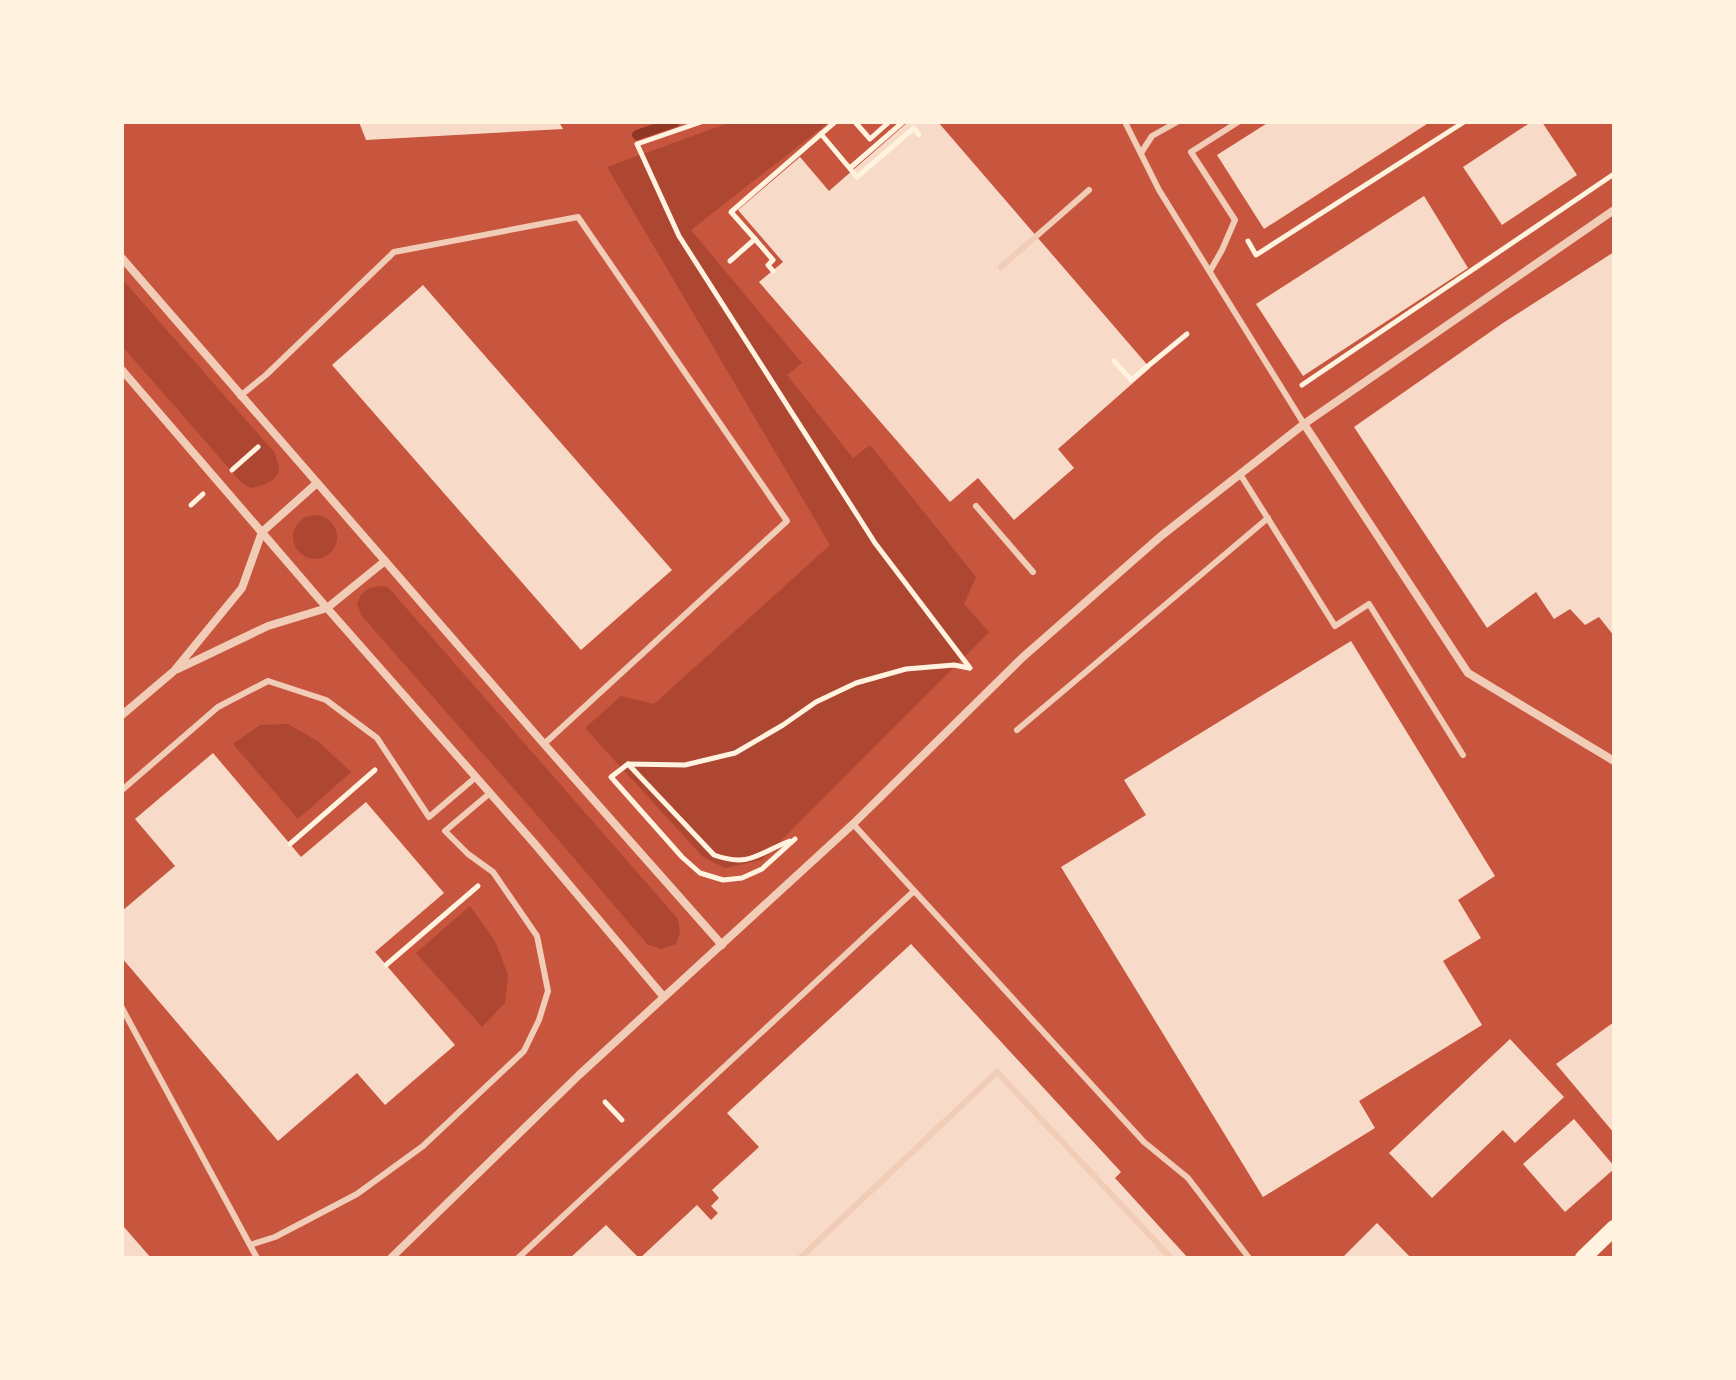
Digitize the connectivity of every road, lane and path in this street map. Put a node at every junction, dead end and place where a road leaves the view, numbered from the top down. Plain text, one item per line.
1 (701, 122) edge
2 (835, 122) edge
3 (855, 122) edge
4 (889, 122) edge
5 (903, 122) edge
6 (1125, 122) edge
7 (1177, 122) edge
8 (1238, 122) edge
9 (1464, 122) edge
10 (821, 134) junction
11 (919, 135) dead end
12 (1141, 153) junction
13 (850, 168) junction
14 (1614, 174) edge
15 (1089, 190) dead end
16 (1614, 210) edge
17 (1235, 220) junction
18 (755, 239) junction
19 (122, 258) edge
20 (730, 261) dead end
21 (1001, 267) dead end
22 (773, 271) dead end
23 (1210, 271) junction
24 (1187, 334) dead end
25 (1114, 361) dead end
26 (122, 370) edge
27 (1313, 378) dead end
28 (240, 396) junction
29 (1304, 424) junction
30 (275, 433) junction
31 (1240, 474) junction
32 (219, 481) junction
33 (317, 483) junction
34 (191, 505) dead end
35 (976, 506) dead end
36 (1268, 518) junction
37 (262, 532) junction
38 (385, 561) junction
39 (1033, 572) dead end
40 (327, 608) junction
41 (174, 671) junction
42 (122, 715) edge
43 (1017, 730) dead end
44 (544, 744) junction
45 (1463, 755) dead end
46 (1614, 761) edge
47 (384, 762) dead end
48 (628, 764) junction
49 (476, 777) junction
50 (122, 790) edge
51 (490, 793) junction
52 (853, 824) junction
53 (290, 844) dead end
54 (487, 878) dead end
55 (914, 891) junction
56 (722, 945) junction
57 (386, 965) dead end
58 (663, 996) junction
59 (122, 1008) edge
60 (605, 1102) dead end
61 (622, 1120) dead end
62 (1614, 1228) edge
63 (250, 1245) junction
64 (257, 1258) edge
65 (391, 1258) edge
66 (518, 1258) edge
67 (800, 1258) edge
68 (1171, 1258) edge
69 (1249, 1258) edge
70 (1583, 1258) edge

1 - 48 path
2 - 10 path
3 - 4 path
5 - 13 path
6 - 12 lane
7 - 12 lane
8 - 17 lane
9 - 17 path
10 - 13 path
10 - 18 path
11 - 13 path
12 - 23 lane
14 - 27 path
15 - 21 lane
16 - 29 street
17 - 23 lane
18 - 20 path
18 - 22 path
19 - 28 street
23 - 29 lane
24 - 25 path
26 - 32 street
28 - 30 street
28 - 44 lane
29 - 31 street
29 - 46 street
30 - 32 path
30 - 33 street
31 - 36 lane
31 - 52 street
32 - 34 path
32 - 37 street
33 - 37 street
33 - 38 street
35 - 39 lane
36 - 43 lane
36 - 45 lane
37 - 40 street
37 - 41 street
38 - 40 street
38 - 44 street
40 - 41 street
40 - 49 street
41 - 42 street
44 - 56 street
47 - 53 path
48 - 48 path
49 - 50 lane
49 - 51 street
51 - 58 street
51 - 63 lane
52 - 55 lane
52 - 56 street
54 - 57 path
55 - 66 lane
55 - 69 lane
56 - 58 street
58 - 65 street
59 - 63 lane
60 - 61 path
62 - 70 main road
63 - 64 lane
67 - 68 lane

